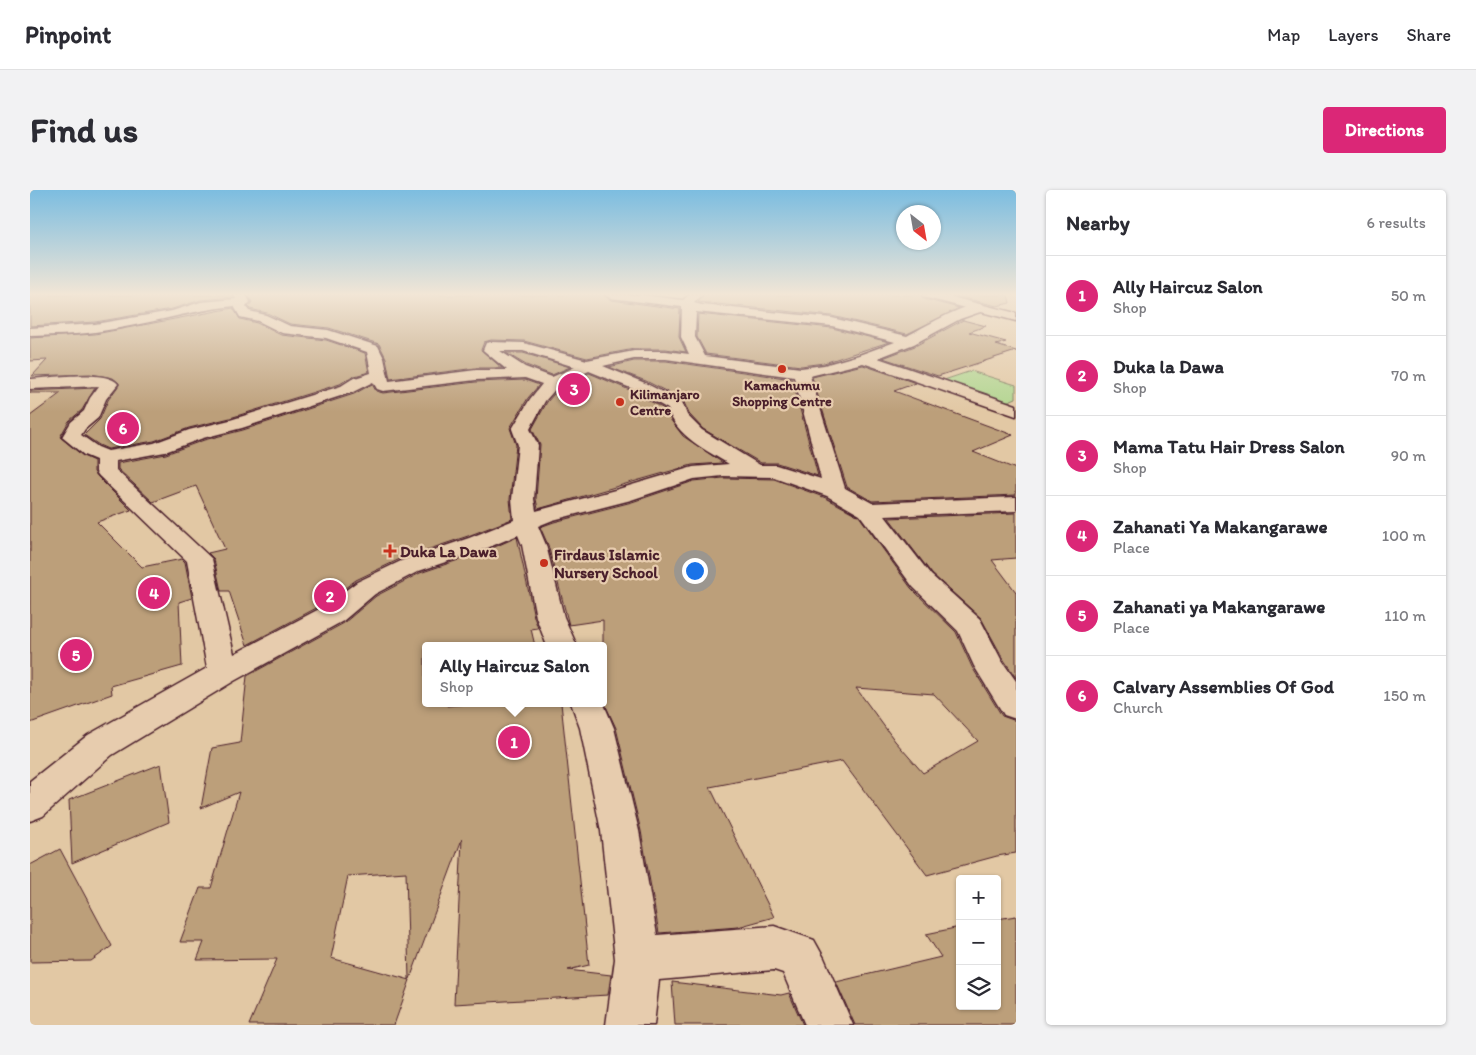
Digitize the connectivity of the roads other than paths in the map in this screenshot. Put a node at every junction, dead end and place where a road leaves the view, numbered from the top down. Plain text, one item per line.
1 (328, 334) edge
2 (688, 334) edge
3 (880, 334) edge
4 (922, 334) edge
5 (909, 341) junction
6 (699, 358) junction
7 (864, 358) junction
8 (587, 365) junction
9 (801, 373) junction
10 (524, 374) junction
11 (379, 375) junction
12 (553, 382) junction
13 (30, 384) edge
14 (1016, 411) edge
15 (106, 457) junction
16 (753, 469) junction
17 (835, 491) junction
18 (1016, 504) edge
19 (868, 510) junction
20 (526, 525) junction
21 (560, 642) edge
22 (223, 673) junction
23 (1016, 706) edge
24 (589, 707) edge
25 (30, 804) edge
26 (638, 959) junction
27 (630, 1025) edge
28 (829, 1025) edge

1 - 11 street
2 - 6 street
3 - 5 street
4 - 5 street
5 - 7 street
6 - 8 street
6 - 9 street
7 - 9 street
7 - 14 street
8 - 10 street
8 - 12 street
8 - 16 street
9 - 17 street
10 - 11 street
10 - 12 street
11 - 15 street
12 - 20 street
13 - 15 street
15 - 22 street
16 - 17 street
16 - 20 street
17 - 19 street
18 - 19 street
19 - 23 street
20 - 21 street
20 - 22 street
22 - 25 street
24 - 26 street
26 - 27 street
26 - 28 street

